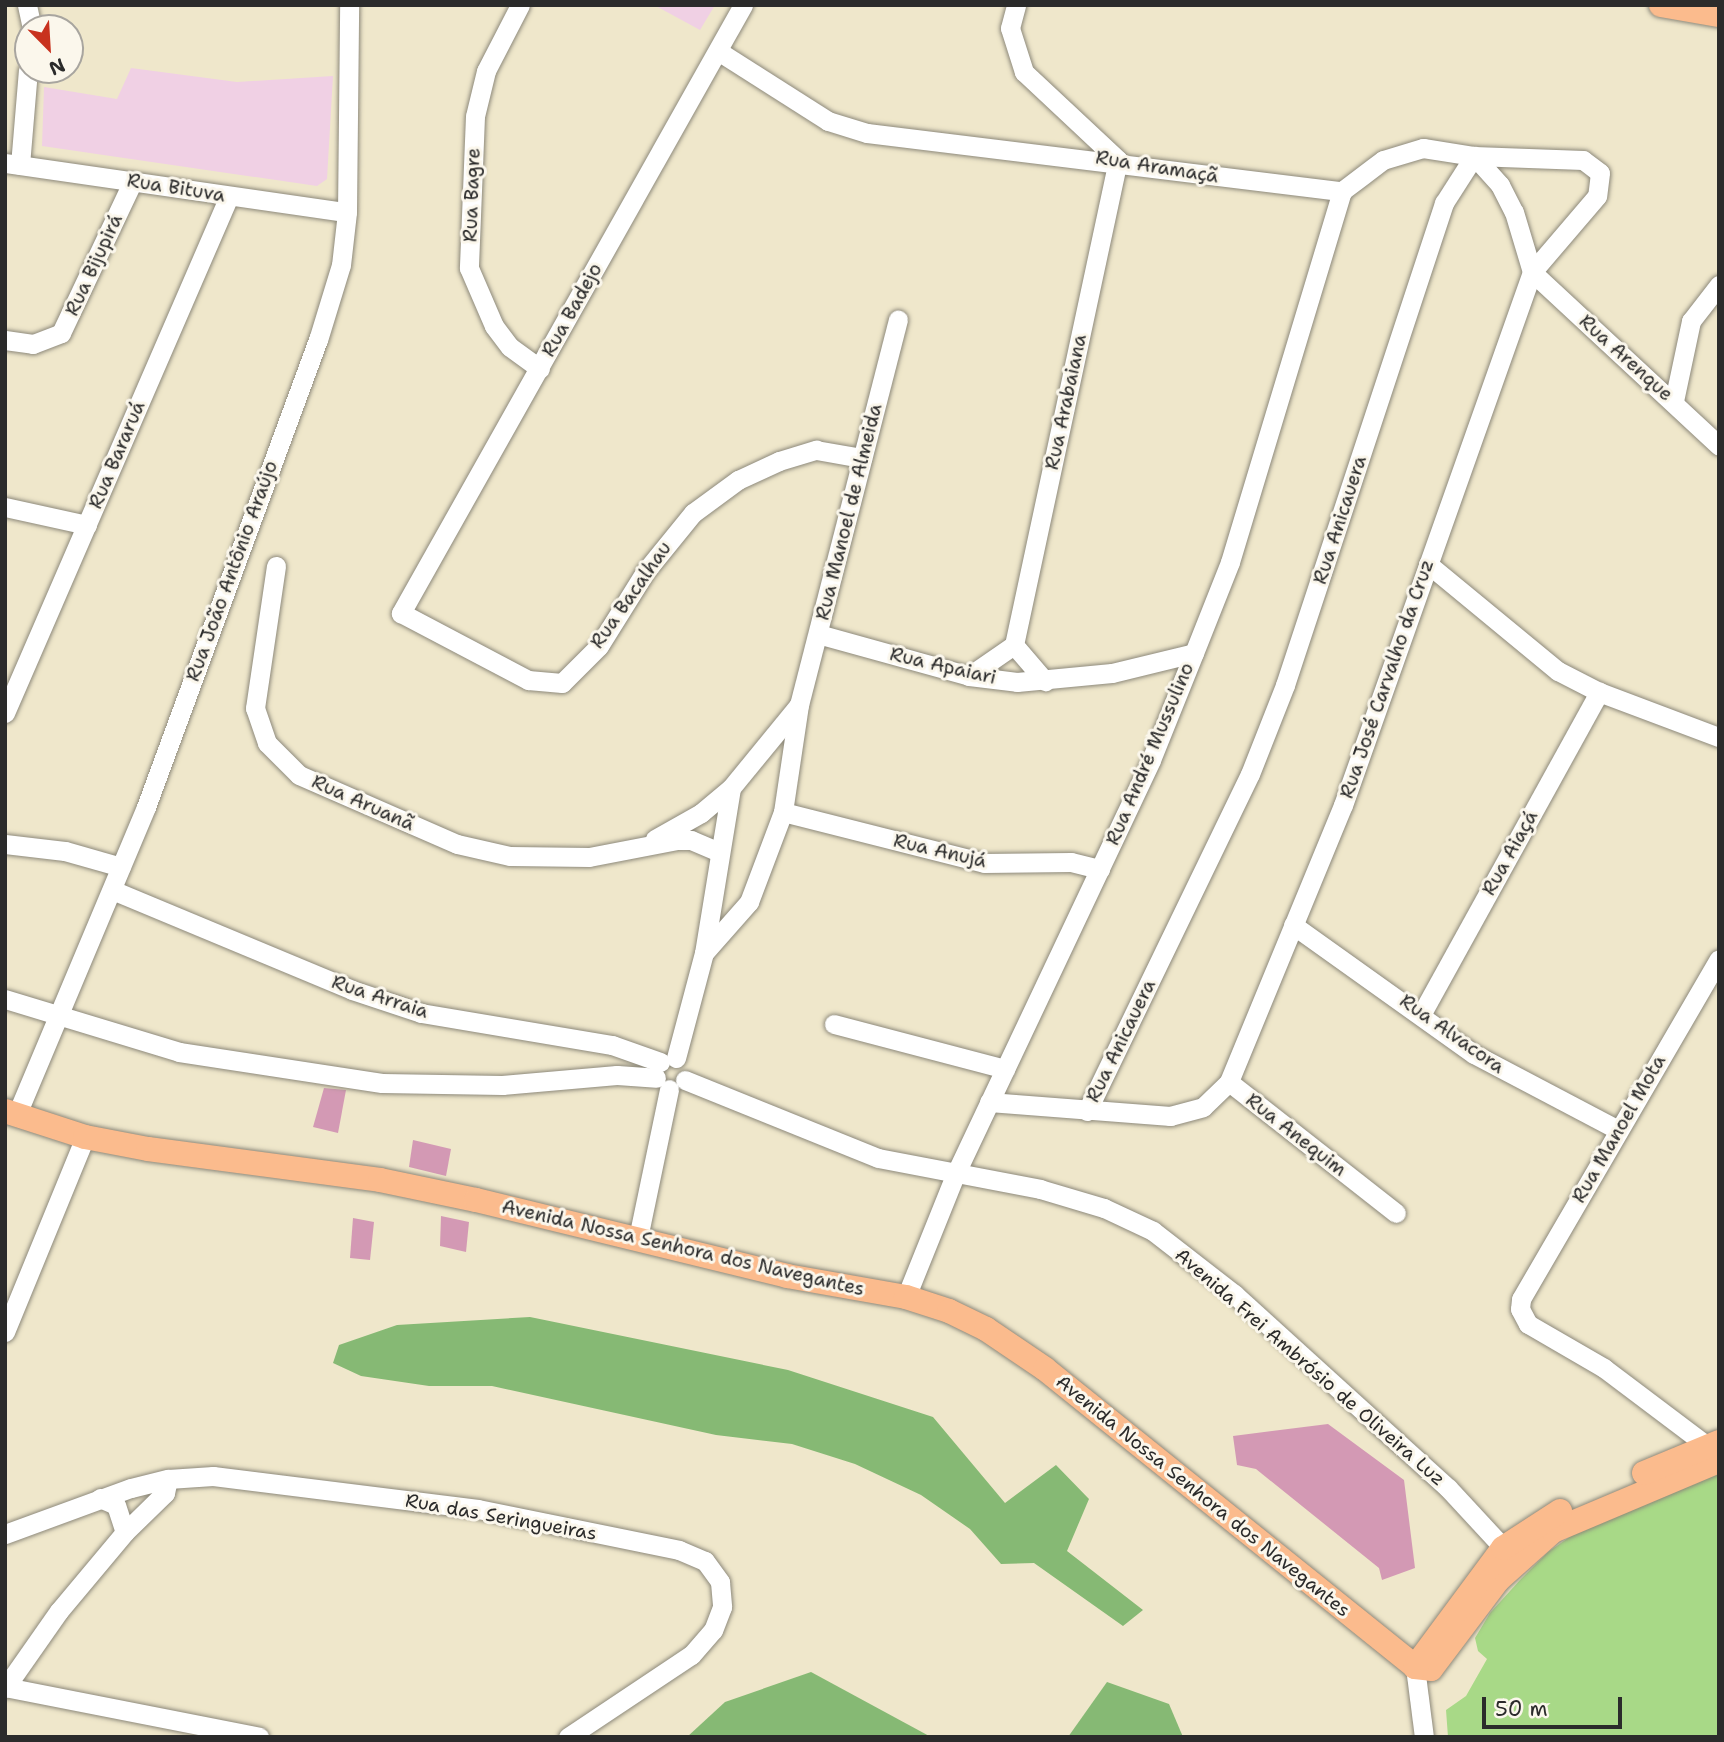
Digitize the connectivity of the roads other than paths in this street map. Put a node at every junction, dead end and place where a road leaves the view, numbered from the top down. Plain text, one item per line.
1 (349, 5) edge
2 (520, 5) edge
3 (743, 5) edge
4 (1016, 5) edge
5 (1661, 5) edge
6 (1719, 15) edge
7 (718, 51) junction
8 (26, 84) edge
9 (1474, 156) junction
10 (1118, 160) junction
11 (13, 164) edge
12 (133, 181) junction
13 (1342, 191) junction
14 (229, 196) junction
15 (347, 212) junction
16 (1532, 272) junction
17 (1719, 285) edge
18 (898, 319) dead end
19 (5, 340) edge
20 (540, 369) junction
21 (1674, 401) junction
22 (1719, 446) edge
23 (862, 458) junction
24 (5, 507) edge
25 (87, 525) junction
26 (1427, 564) junction
27 (276, 566) dead end
28 (401, 613) joint
29 (818, 634) junction
30 (1014, 645) junction
31 (1194, 653) junction
32 (969, 676) junction
33 (1045, 681) junction
34 (1599, 692) junction
35 (799, 705) junction
36 (5, 713) edge
37 (1719, 737) edge
38 (731, 788) junction
39 (782, 812) junction
40 (648, 843) junction
41 (5, 844) edge
42 (719, 852) junction
43 (121, 867) junction
44 (1100, 869) junction
45 (112, 890) junction
46 (1293, 925) junction
47 (704, 953) junction
48 (1719, 959) edge
49 (1710, 990) edge
50 (5, 999) edge
51 (1422, 1013) junction
52 (59, 1017) junction
53 (834, 1024) dead end
54 (1005, 1069) junction
55 (669, 1073) junction
56 (1229, 1082) junction
57 (989, 1102) junction
58 (1087, 1111) junction
59 (11, 1113) edge
60 (1618, 1130) junction
61 (85, 1137) junction
62 (955, 1175) junction
63 (1396, 1213) dead end
64 (638, 1238) junction
65 (906, 1297) junction
66 (5, 1332) edge
67 (1716, 1451) edge
68 (169, 1479) junction
69 (100, 1498) junction
70 (125, 1532) junction
71 (5, 1534) edge
72 (1509, 1554) junction
73 (1422, 1672) junction
74 (5, 1687) edge
75 (259, 1737) edge
76 (568, 1737) edge
77 (1424, 1737) edge

1 - 15 street, Rua João Antônio Araújo
2 - 20 street, Rua Bagre
3 - 7 street, Rua Badejo
4 - 10 street
5 - 6 main road
7 - 10 street, Rua Aramaçã
7 - 20 street, Rua Badejo
8 - 11 street
9 - 13 street
9 - 16 street
9 - 16 street
9 - 58 street, Rua Anicauera
10 - 13 street, Rua Aramaçã
10 - 30 street, Rua Arabaiana
11 - 12 street, Rua Bituva
12 - 14 street, Rua Bituva
12 - 19 street, Rua Bijupirá
13 - 31 street, Rua André Mussulino
14 - 15 street, Rua Bituva
14 - 25 street, Rua Bararuá
15 - 43 street, Rua João Antônio Araújo
16 - 21 street, Rua Arenque
16 - 26 street, Rua José Carvalho da Cruz
17 - 21 street
18 - 23 street, Rua Manoel de Almeida
20 - 28 street, Rua Badejo
21 - 22 street, Rua Arenque
23 - 28 street, Rua Bacalhau
23 - 29 street, Rua Manoel de Almeida
24 - 25 street
25 - 36 street, Rua Bararuá
26 - 34 street
26 - 46 street, Rua José Carvalho da Cruz
27 - 40 street, Rua Aruanã
29 - 32 street, Rua Apaiari
29 - 35 street, Rua Manoel de Almeida
30 - 32 street
30 - 33 street
31 - 33 street, Rua Apaiari
31 - 44 street, Rua André Mussulino
32 - 33 street, Rua Apaiari
34 - 37 street
34 - 51 street, Rua Aiaçá
35 - 38 street, Rua Manoel de Almeida
35 - 39 street, Rua Manoel de Almeida
38 - 40 street, Rua Aruanã
38 - 42 street, Rua Manoel de Almeida
39 - 44 street, Rua Anujá
39 - 47 street, Rua Manoel de Almeida
40 - 42 street, Rua Aruanã
41 - 43 street
42 - 47 street, Rua Manoel de Almeida
43 - 45 street, Rua João Antônio Araújo
44 - 54 street, Rua André Mussulino
45 - 52 street, Rua João Antônio Araújo
45 - 55 street, Rua Arraia
46 - 51 street, Rua Alvacora
46 - 56 street, Rua José Carvalho da Cruz
47 - 55 street, Rua Manoel de Almeida
48 - 49 street, Rua Manoel Mota
49 - 60 street, Rua Manoel Mota
50 - 52 street, Avenida Frei Ambrósio de Oliveira Luz
51 - 60 street, Rua Alvacora
52 - 55 street, Avenida Frei Ambrósio de Oliveira Luz
52 - 59 street, Rua João Antônio Araújo
53 - 54 street
54 - 57 street, Rua André Mussulino
55 - 62 street, Avenida Frei Ambrósio de Oliveira Luz
55 - 64 street, Rua Manoel de Almeida
56 - 58 street, Rua Anequim
56 - 63 street, Rua Anequim
57 - 58 street, Rua Anequim
57 - 62 street, Rua André Mussulino
59 - 61 main road, Avenida Nossa Senhora dos Navegantes
60 - 67 street, Rua Manoel Mota
61 - 64 main road, Avenida Nossa Senhora dos Navegantes
61 - 66 street
62 - 65 street, Rua André Mussulino
62 - 72 street, Avenida Frei Ambrósio de Oliveira Luz
64 - 65 main road, Avenida Nossa Senhora dos Navegantes
65 - 73 main road, Avenida Nossa Senhora dos Navegantes
67 - 72 main road
68 - 69 street, Rua das Seringueiras
68 - 70 street
68 - 76 street, Rua das Seringueiras
69 - 70 street
69 - 71 street, Rua das Seringueiras
70 - 74 street
72 - 73 main road
73 - 77 street
74 - 75 street

